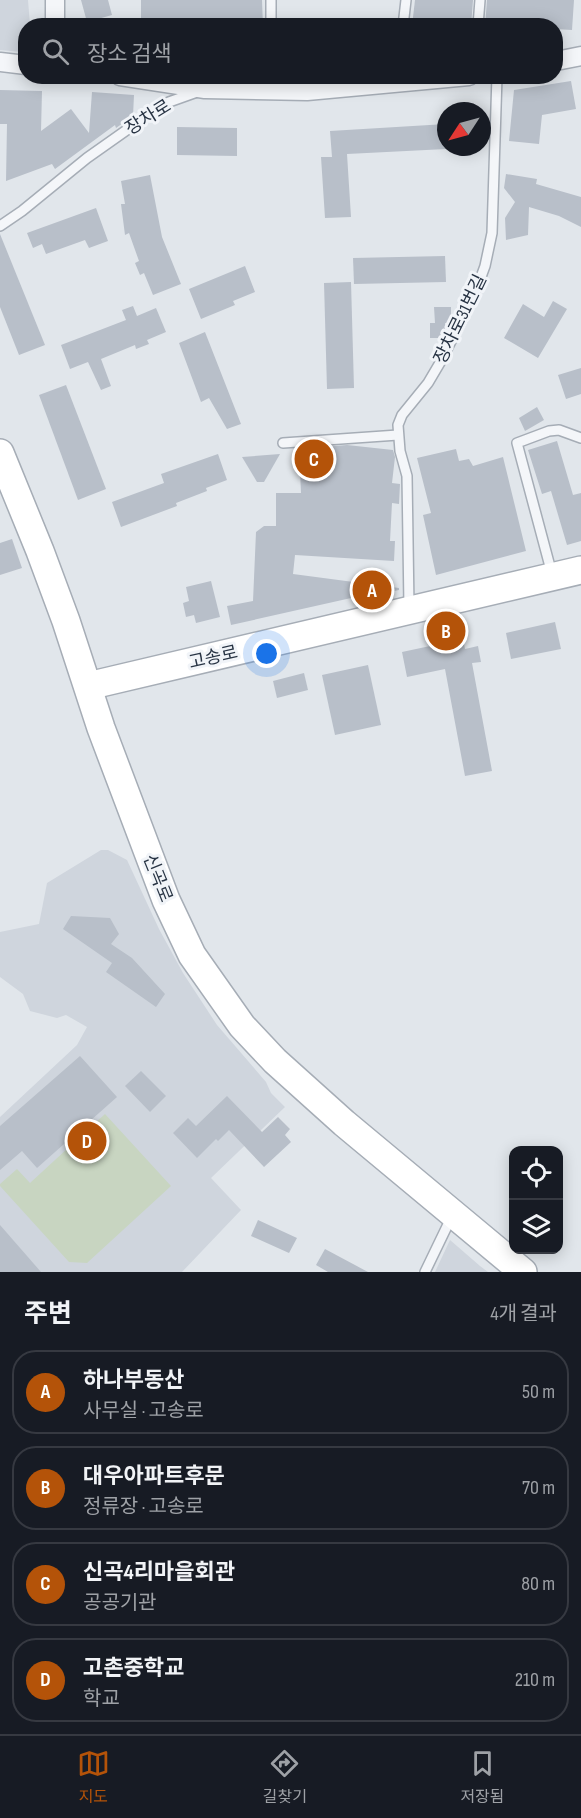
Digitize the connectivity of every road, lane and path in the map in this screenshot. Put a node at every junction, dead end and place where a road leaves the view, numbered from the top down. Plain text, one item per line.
1 (55, 0) edge
2 (271, 0) edge
3 (406, 0) edge
4 (480, 0) edge
5 (55, 18) edge
6 (271, 18) edge
7 (405, 18) edge
8 (479, 18) edge
9 (581, 56) edge
10 (563, 59) edge
11 (0, 62) edge
12 (18, 64) edge
13 (172, 84) edge
14 (262, 84) edge
15 (284, 84) edge
16 (373, 84) edge
17 (497, 84) edge
18 (205, 89) junction
19 (0, 226) edge
20 (398, 435) junction
21 (581, 438) edge
22 (283, 442) dead end
23 (0, 453) edge
24 (581, 570) edge
25 (552, 576) junction
26 (409, 611) junction
27 (88, 686) junction
28 (453, 1214) junction
29 (425, 1272) edge
30 (523, 1272) edge

1 - 5 street
2 - 6 lane
3 - 7 lane
4 - 8 lane
9 - 10 street
11 - 12 street
13 - 18 street
14 - 18 street, 장차로
15 - 16 street, 장차로
17 - 20 lane, 장차로31번길
18 - 19 lane, 장차로
20 - 22 lane
20 - 26 lane
21 - 25 lane
23 - 27 street, 신곡로
24 - 25 street, 고송로
25 - 26 street, 고송로
26 - 27 street, 고송로
27 - 28 street, 신곡로
28 - 29 lane
28 - 30 street, 신곡로

